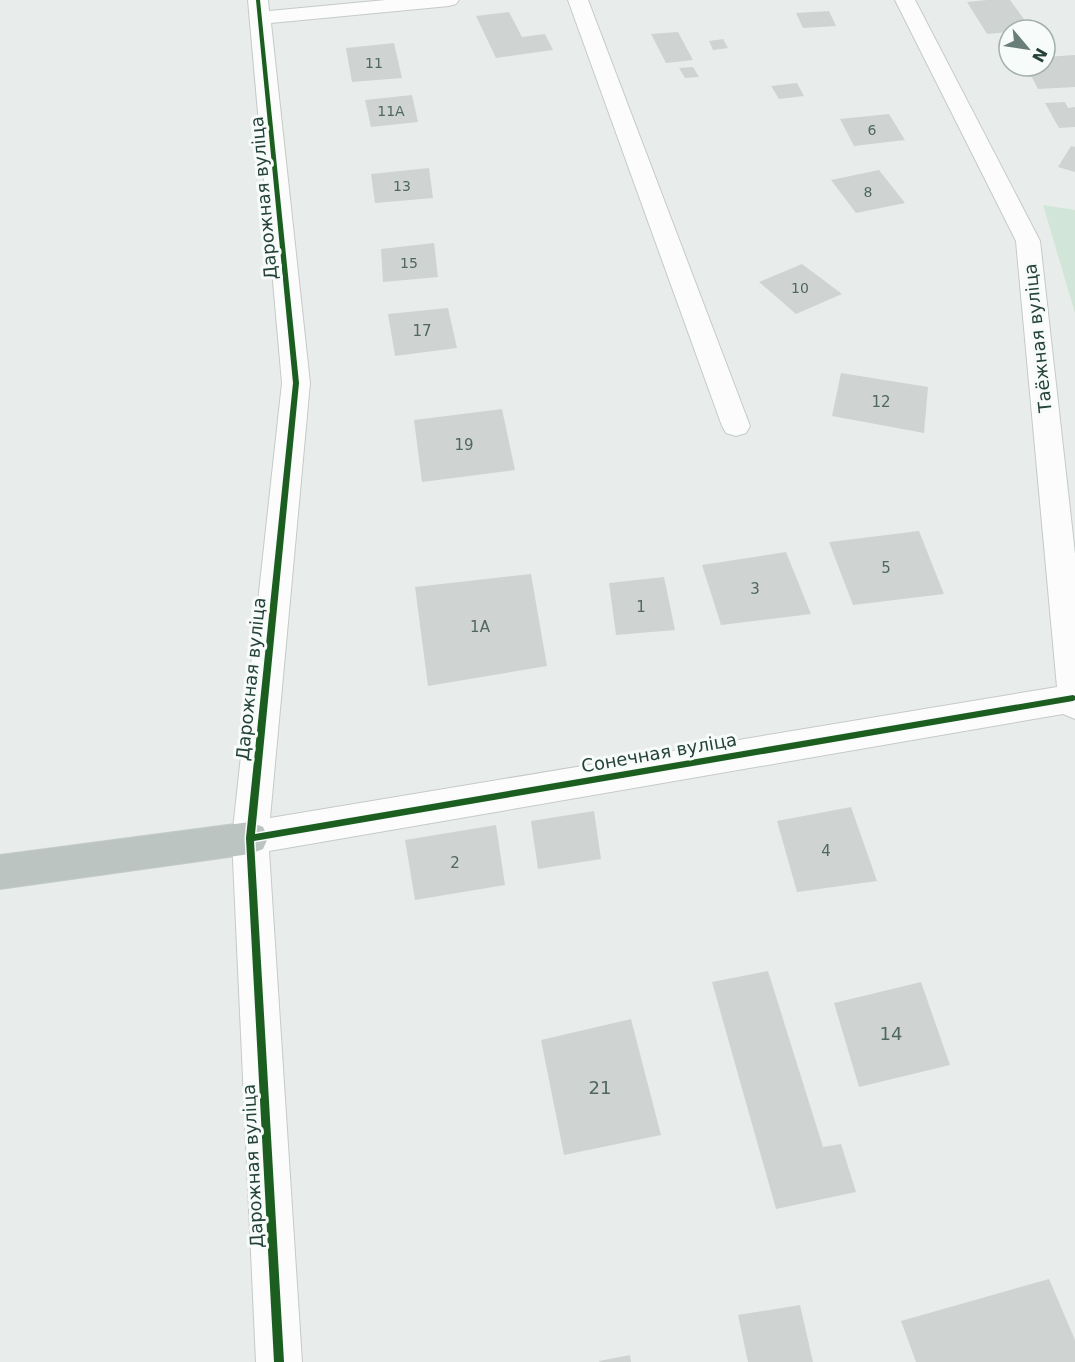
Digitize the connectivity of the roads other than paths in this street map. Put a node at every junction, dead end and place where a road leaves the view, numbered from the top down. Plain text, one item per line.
1 (449, 0) edge
2 (578, 0) edge
3 (904, 0) edge
4 (260, 9) edge
5 (736, 426) dead end
6 (1074, 702) edge
7 (250, 838) junction
8 (0, 872) edge
9 (279, 1362) edge

1 - 4 street
2 - 5 street
3 - 6 street, Таёжная вуліца
4 - 7 street, Дарожная вуліца
6 - 7 street, Сонечная вуліца
7 - 8 highway
7 - 9 street, Дарожная вуліца

